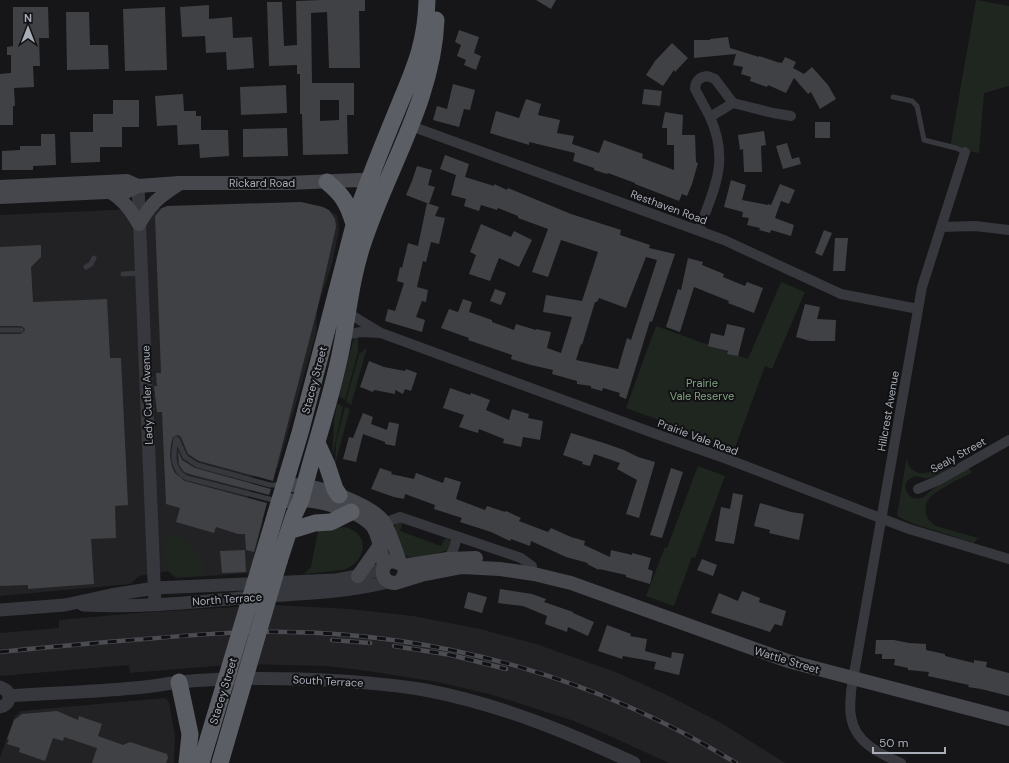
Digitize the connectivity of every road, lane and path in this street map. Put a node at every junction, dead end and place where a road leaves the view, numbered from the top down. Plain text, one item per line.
1 (427, 0) edge
2 (437, 0) edge
3 (893, 97) dead end
4 (734, 103) junction
5 (791, 116) dead end
6 (710, 117) junction
7 (411, 126) junction
8 (965, 152) joint
9 (369, 181) junction
10 (326, 182) junction
11 (386, 182) junction
12 (179, 183) junction
13 (138, 186) junction
14 (0, 187) edge
15 (110, 192) junction
16 (0, 197) edge
17 (139, 224) junction
18 (354, 224) junction
19 (941, 227) junction
20 (699, 230) junction
21 (1009, 230) edge
22 (94, 258) dead end
23 (86, 267) dead end
24 (142, 272) junction
25 (123, 274) dead end
26 (918, 309) junction
27 (348, 313) junction
28 (0, 330) edge
29 (21, 330) dead end
30 (381, 333) junction
31 (344, 335) junction
32 (1009, 440) edge
33 (318, 443) junction
34 (285, 485) junction
35 (918, 489) dead end
36 (303, 493) junction
37 (339, 496) junction
38 (280, 502) junction
39 (351, 512) junction
40 (882, 519) junction
41 (384, 523) junction
42 (289, 531) junction
43 (456, 537) junction
44 (380, 544) junction
45 (448, 559) junction
46 (1009, 559) edge
47 (401, 564) junction
48 (532, 566) junction
49 (383, 567) junction
50 (358, 576) junction
51 (395, 581) junction
52 (571, 583) junction
53 (155, 588) junction
54 (65, 605) junction
55 (155, 605) junction
56 (0, 610) edge
57 (853, 678) junction
58 (179, 682) junction
59 (5, 692) edge
60 (0, 707) edge
61 (1009, 719) edge
62 (891, 760) edge
63 (187, 763) edge
64 (201, 763) edge
65 (220, 763) edge
66 (634, 763) edge
67 (901, 763) edge

1 - 9 highway, Stacey Street
2 - 7 highway, Stacey Street
3 - 8 lane
4 - 5 street
4 - 6 street
4 - 6 street
6 - 20 street
7 - 11 highway, Stacey Street
7 - 20 street, Resthaven Road
8 - 19 street, Hillcrest Avenue
9 - 10 main road, Rickard Road
9 - 11 main road, Rickard Road
9 - 18 highway, Stacey Street
10 - 12 main road, Rickard Road
10 - 18 highway
11 - 27 highway, Stacey Street
12 - 13 main road, Rickard Road
12 - 17 main road
13 - 14 main road, Rickard Road
13 - 15 main road, Rickard Road
13 - 17 street, Lady Cutler Avenue
15 - 16 main road, Rickard Road
15 - 17 main road
17 - 24 street, Lady Cutler Avenue
18 - 34 highway, Stacey Street
19 - 21 street
19 - 26 street, Hillcrest Avenue
20 - 26 street, Resthaven Road
22 - 23 lane
24 - 25 lane
24 - 53 street, Lady Cutler Avenue
26 - 40 street, Hillcrest Avenue
27 - 30 street, Prairie Vale Road
27 - 31 highway, Stacey Street
28 - 29 lane
30 - 31 street, Prairie Vale Road
30 - 40 street, Prairie Vale Road
31 - 33 highway, Stacey Street
32 - 35 street, Sealy Street
33 - 36 highway, Stacey Street
33 - 37 highway
34 - 36 main road
34 - 38 highway, Stacey Street
34 - 38 lane
36 - 37 main road
36 - 38 main road
36 - 39 main road
36 - 42 highway, Stacey Street
37 - 41 main road
38 - 64 highway, Stacey Street, bridge
39 - 42 highway
39 - 44 main road
40 - 46 street, Prairie Vale Road
40 - 57 street, Hillcrest Avenue
41 - 43 street, Wattle Street
41 - 47 main road
42 - 65 highway, Stacey Street, bridge
43 - 45 street
43 - 48 street, Wattle Street
44 - 49 main road
44 - 50 main road
45 - 47 main road, Wattle Street
45 - 48 main road, Wattle Street
47 - 49 main road
47 - 51 main road
48 - 52 main road, Wattle Street
49 - 50 street, North Terrace
49 - 51 main road
50 - 53 street, North Terrace
51 - 52 main road, Wattle Street
51 - 55 street, North Terrace
52 - 57 main road, Wattle Street
53 - 54 street, North Terrace
53 - 55 street, Lady Cutler Avenue
54 - 55 street, North Terrace
54 - 56 street, North Terrace
57 - 61 main road, Wattle Street
57 - 62 street, Hillcrest Avenue
58 - 59 street, South Terrace
58 - 63 highway
58 - 66 street, South Terrace
59 - 60 street
62 - 67 street, Hillcrest Avenue

